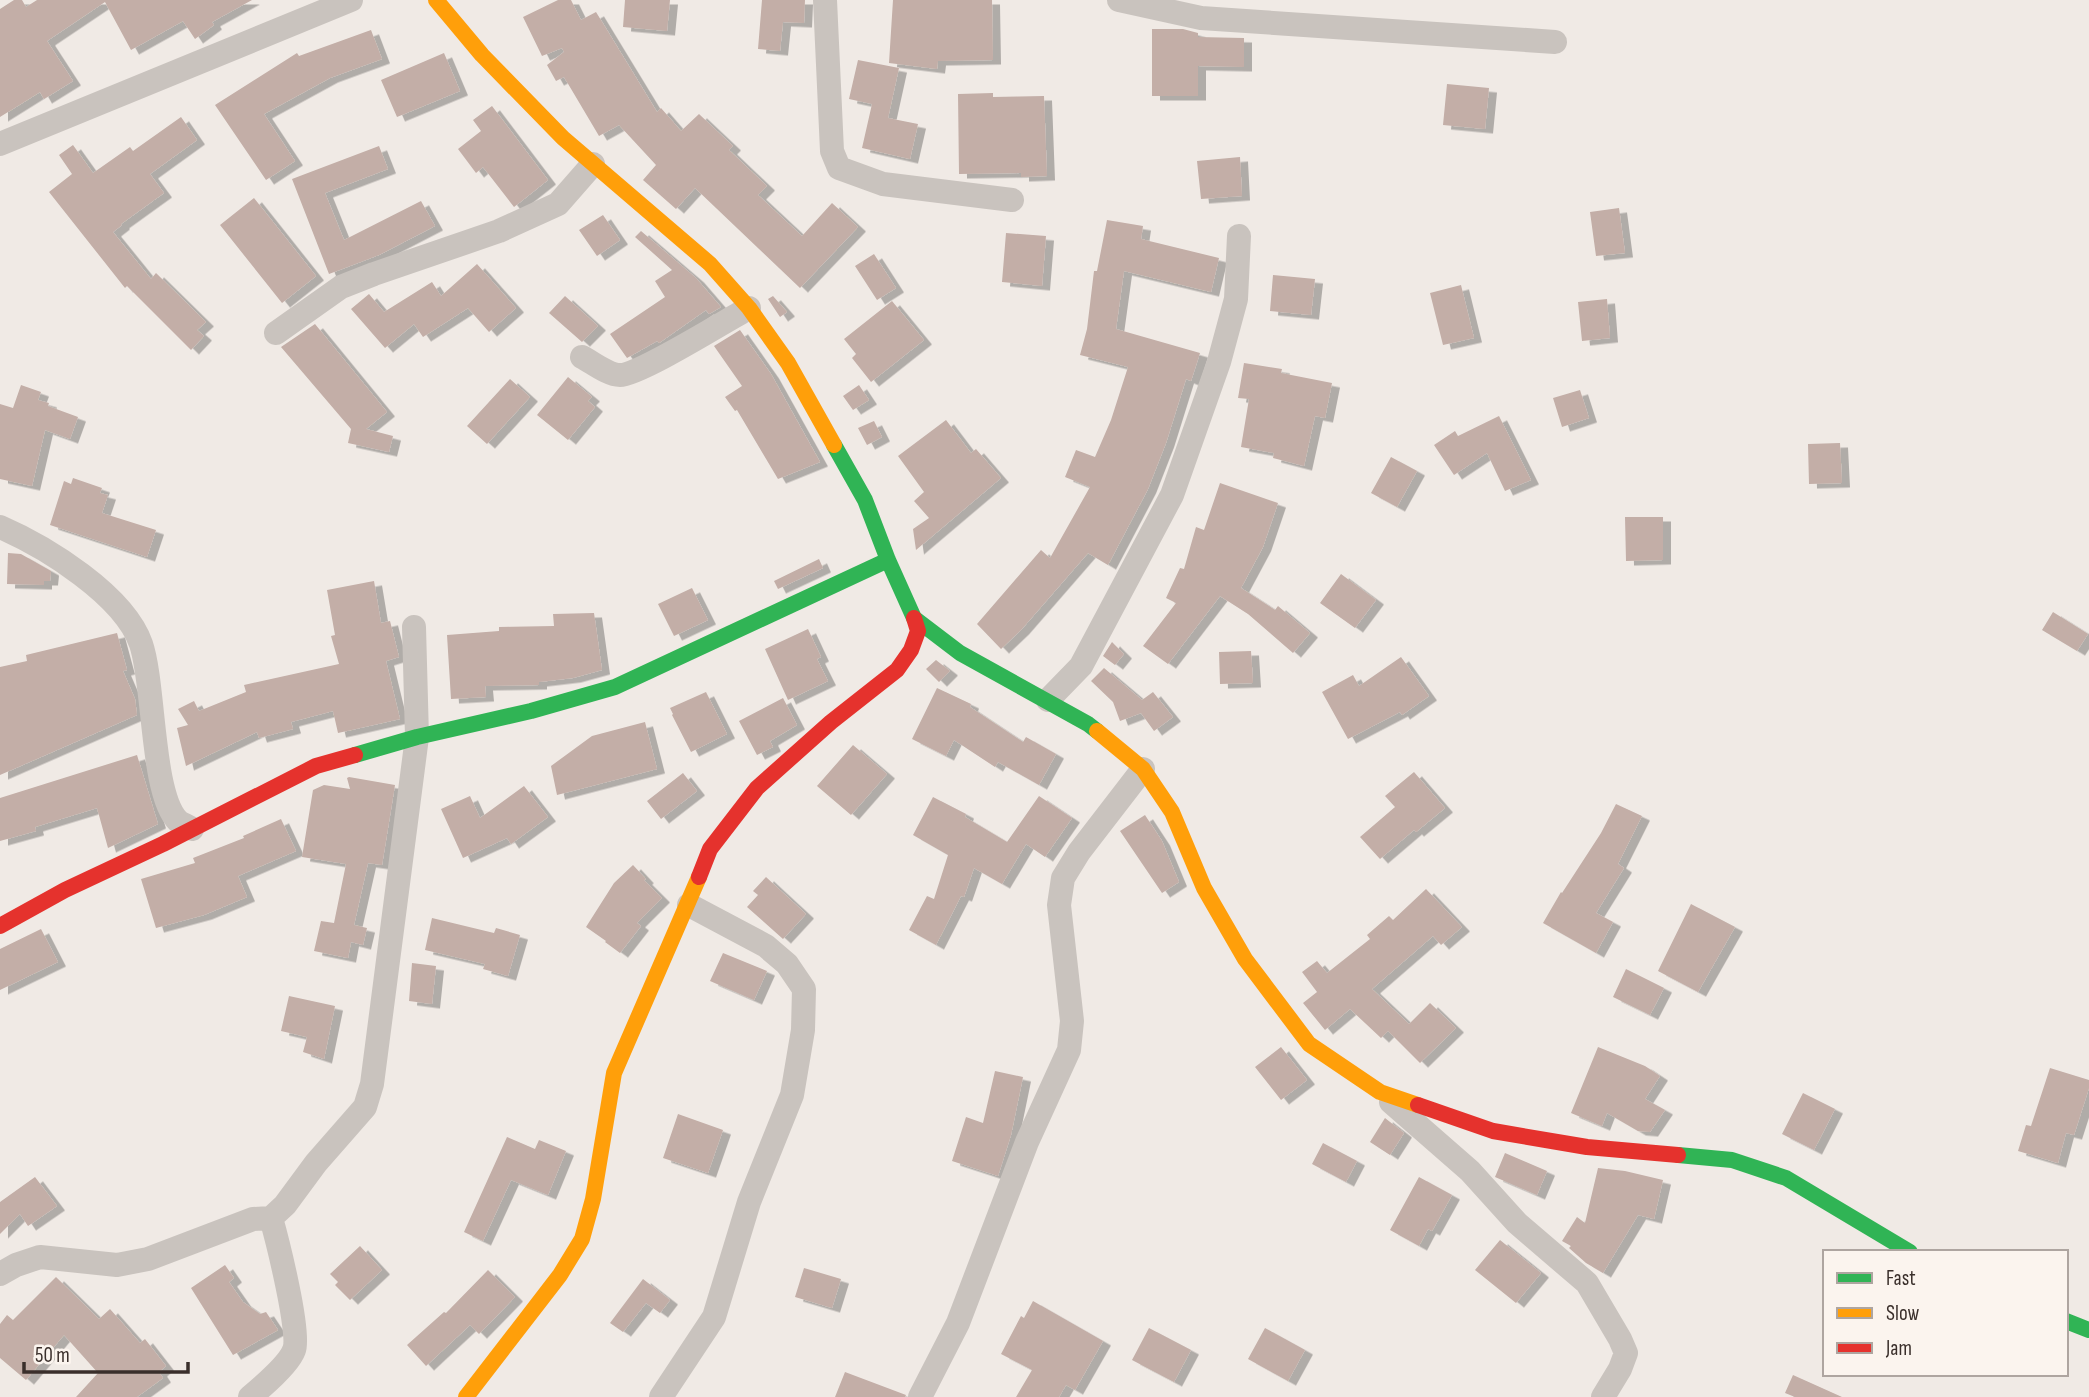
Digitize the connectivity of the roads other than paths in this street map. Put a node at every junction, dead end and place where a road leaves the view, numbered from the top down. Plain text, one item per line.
1 (351, 0) edge
2 (436, 0) edge
3 (825, 0) edge
4 (1119, 0) edge
5 (1555, 42) dead end
6 (0, 144) edge
7 (593, 164) junction
8 (1012, 200) dead end
9 (1239, 236) dead end
10 (749, 308) junction
11 (276, 333) dead end
12 (582, 357) dead end
13 (0, 527) edge
14 (888, 560) junction
15 (914, 618) junction
16 (414, 627) dead end
17 (1048, 700) junction
18 (417, 737) junction
19 (1143, 769) junction
20 (192, 829) junction
21 (689, 905) junction
22 (0, 926) edge
23 (1380, 1092) junction
24 (271, 1218) junction
25 (1907, 1250) edge
26 (0, 1273) edge
27 (2068, 1322) edge
28 (2089, 1329) edge
29 (250, 1397) edge
30 (466, 1397) edge
31 (661, 1397) edge
32 (920, 1397) edge
33 (1603, 1397) edge

1 - 6 street
2 - 7 street
3 - 8 street
4 - 5 street
7 - 10 street
7 - 11 street
9 - 17 street
10 - 12 street
10 - 14 street
13 - 20 street
14 - 15 street
14 - 18 street
15 - 17 street
15 - 21 street
16 - 18 street
17 - 19 street
18 - 20 street
18 - 24 street
19 - 23 street
19 - 32 street
20 - 22 street
21 - 30 street
21 - 31 street
23 - 25 street
23 - 33 street
24 - 26 street
24 - 29 street
27 - 28 street

